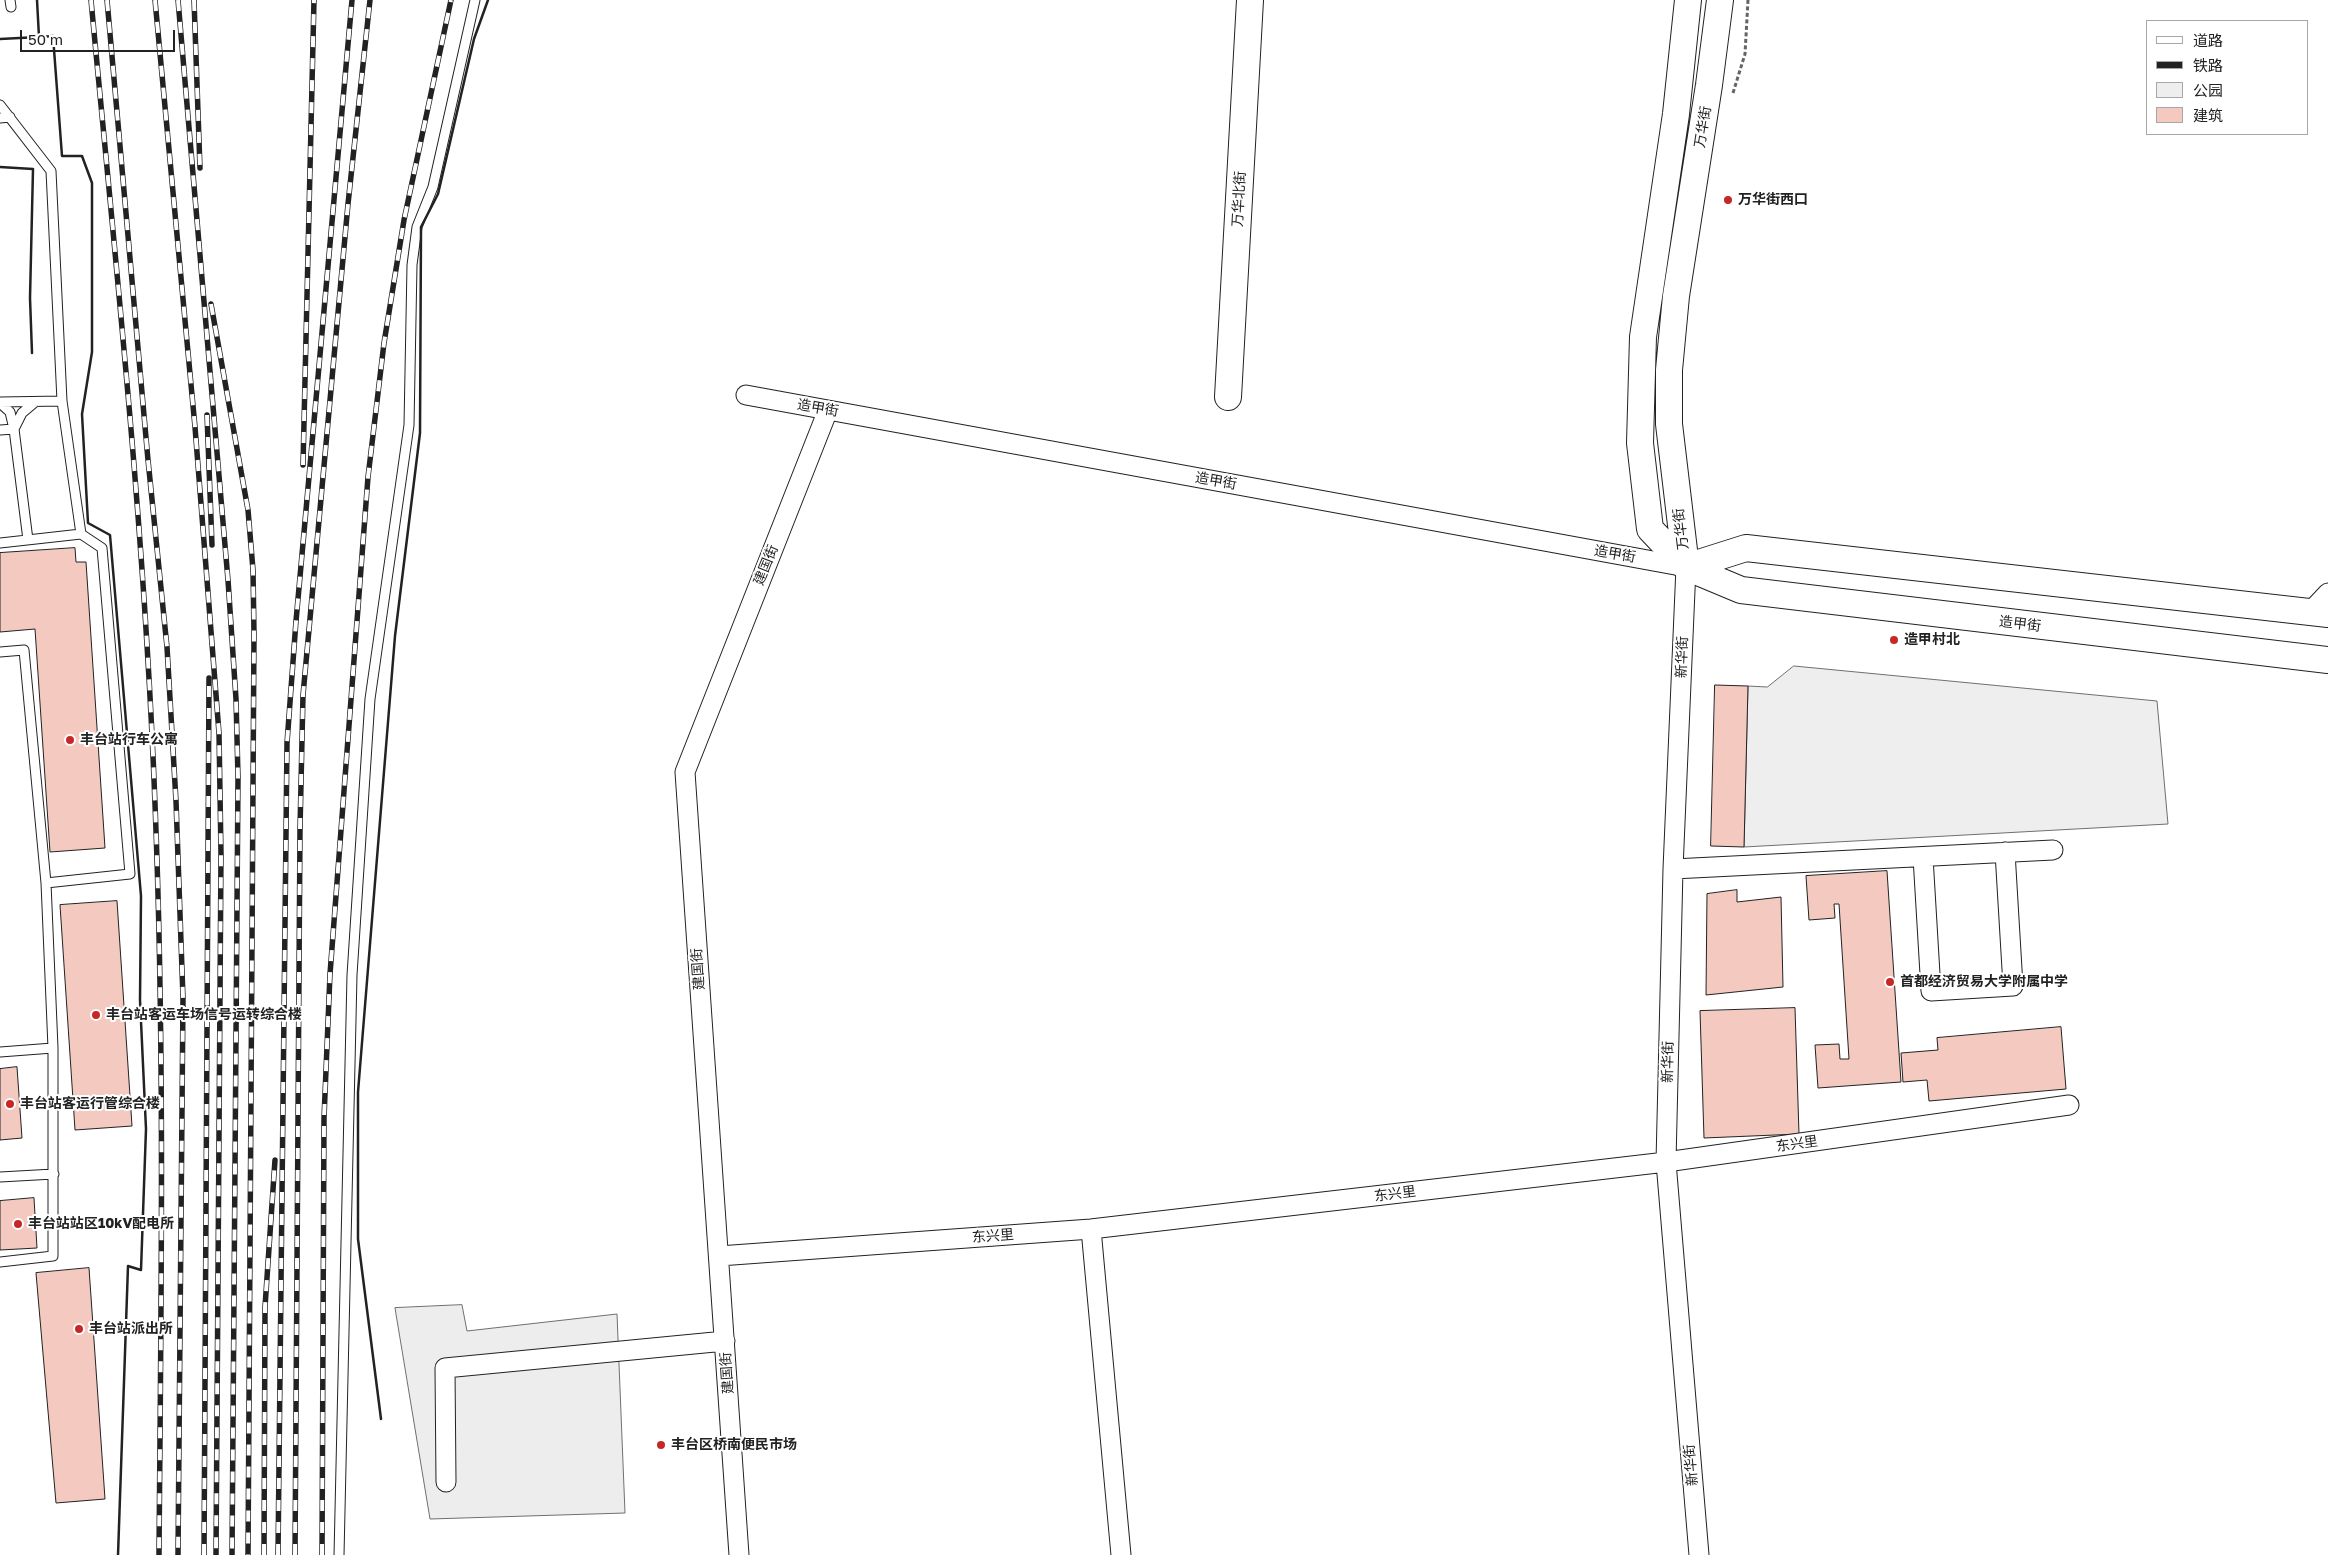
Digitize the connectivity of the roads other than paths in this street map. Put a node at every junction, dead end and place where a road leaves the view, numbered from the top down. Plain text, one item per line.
1 (475, 0) edge
2 (1250, 0) edge
3 (1688, 0) edge
4 (1720, 0) edge
5 (0, 105) edge
6 (10, 117) junction
7 (0, 118) edge
8 (746, 395) dead end
9 (1228, 397) dead end
10 (62, 401) junction
11 (34, 402) junction
12 (0, 403) edge
13 (828, 410) junction
14 (14, 429) junction
15 (0, 430) edge
16 (81, 534) junction
17 (28, 540) junction
18 (0, 543) edge
19 (1686, 567) junction
20 (2322, 606) edge
21 (0, 652) edge
22 (2328, 660) edge
23 (2053, 850) dead end
24 (2005, 852) junction
25 (1923, 857) junction
26 (1673, 869) junction
27 (46, 883) junction
28 (53, 1048) junction
29 (0, 1052) edge
30 (2069, 1106) dead end
31 (1666, 1162) junction
32 (54, 1174) junction
33 (0, 1177) edge
34 (1091, 1229) junction
35 (718, 1256) junction
36 (0, 1262) edge
37 (724, 1342) junction
38 (446, 1482) dead end
39 (340, 1555) edge
40 (740, 1555) edge
41 (1121, 1555) edge
42 (1699, 1555) edge

1 - 39 lane
2 - 9 main road, 万华北街
3 - 19 main road, 万华街
4 - 19 main road, 万华街
5 - 6 lane
6 - 7 lane
6 - 10 lane
8 - 13 street, 造甲街
10 - 11 lane
10 - 16 lane
11 - 12 lane
11 - 14 lane
12 - 14 lane
13 - 19 street, 造甲街
13 - 35 street, 建国街
14 - 15 lane
14 - 17 lane
16 - 17 lane
16 - 27 lane
17 - 18 lane
19 - 20 main road, 造甲街
19 - 22 main road, 造甲街
19 - 26 street, 新华街
21 - 27 lane
23 - 24 street
24 - 25 street
24 - 25 street
25 - 26 street
26 - 31 street, 新华街
27 - 28 lane
28 - 29 lane
28 - 32 lane
30 - 31 street, 东兴里
31 - 34 street, 东兴里
31 - 42 street, 新华街
32 - 33 lane
32 - 36 lane
34 - 35 street, 东兴里
34 - 41 street
35 - 37 street, 建国街
37 - 38 street
37 - 40 street, 建国街

